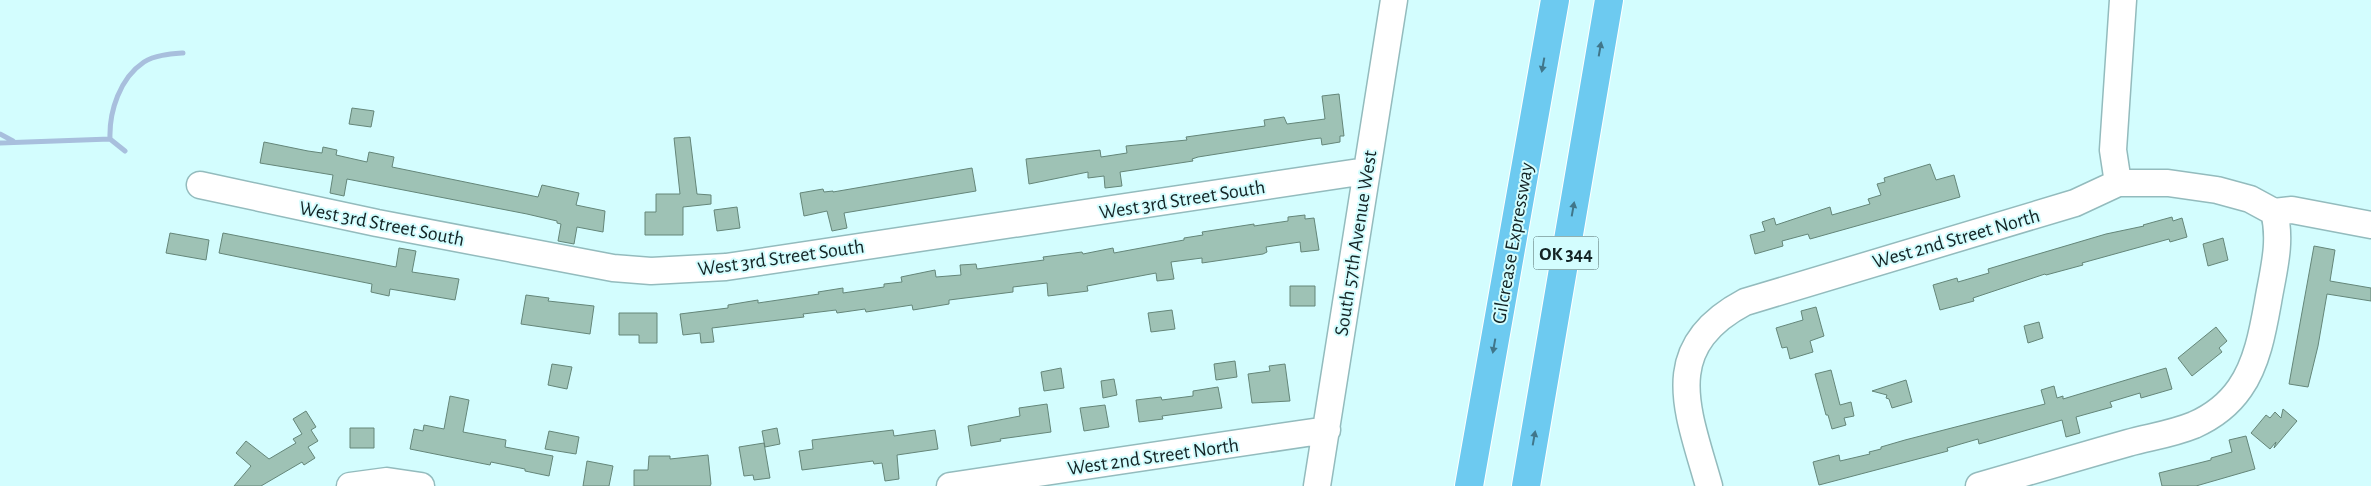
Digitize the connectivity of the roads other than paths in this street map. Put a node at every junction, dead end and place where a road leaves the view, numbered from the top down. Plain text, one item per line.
1 (1394, 0) edge
2 (1555, 0) edge
3 (1608, 0) edge
4 (2123, 0) edge
5 (1366, 171) junction
6 (2118, 183) junction
7 (200, 185) dead end
8 (2274, 212) junction
9 (2371, 225) edge
10 (1327, 430) junction
11 (350, 486) edge
12 (420, 486) edge
13 (950, 486) edge
14 (1317, 486) edge
15 (1470, 486) edge
16 (1526, 486) edge
17 (1710, 486) edge
18 (1978, 486) edge

1 - 5 street, South 57th Avenue West
2 -> 15 highway, Gilcrease Expressway / OK 344
16 -> 3 highway, OK 344
4 - 6 street
5 - 7 street, West 3rd Street South
5 - 10 street, South 57th Avenue West
6 - 8 street, West 2nd Street North
6 - 17 street, West 2nd Street North
8 - 9 street
8 - 18 street
10 - 13 street, West 2nd Street North
10 - 14 street, South 57th Avenue West
11 - 12 street

